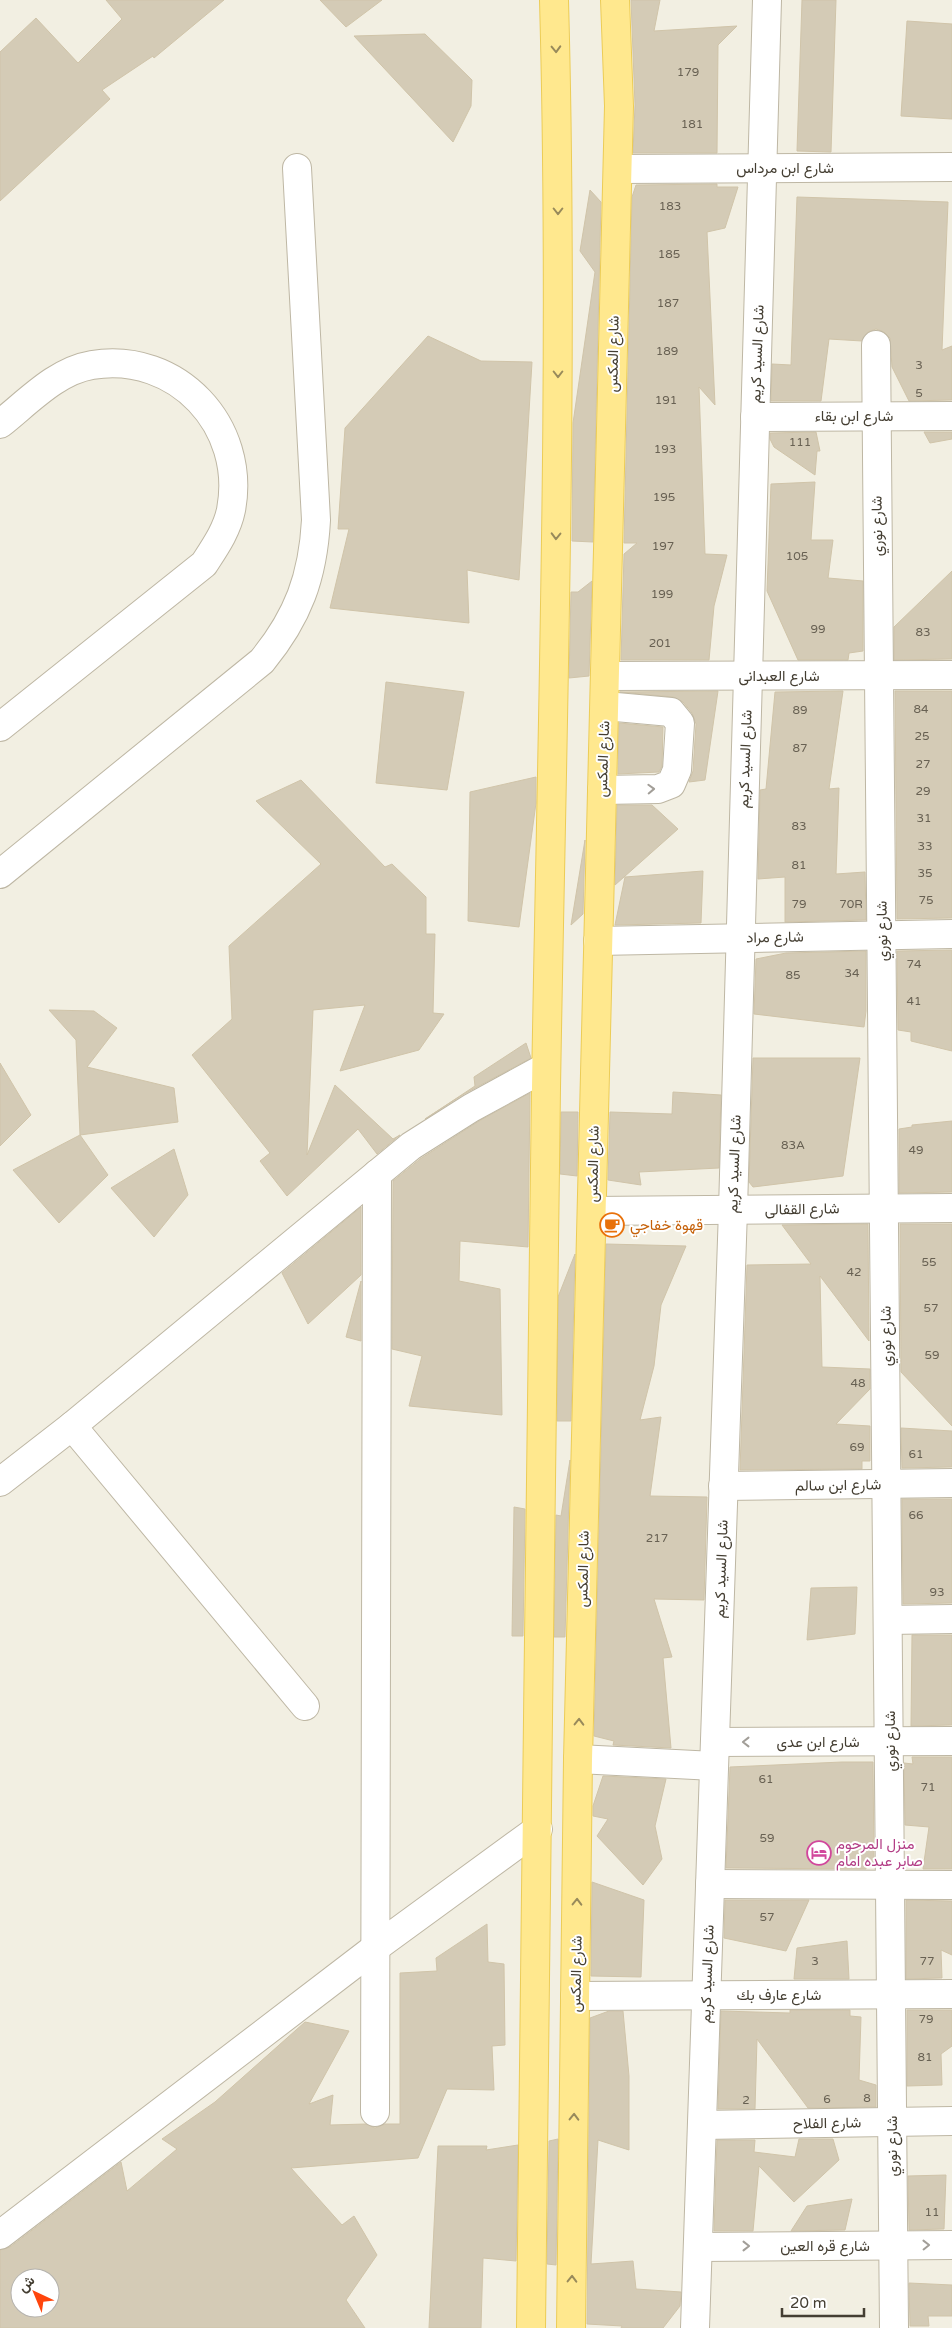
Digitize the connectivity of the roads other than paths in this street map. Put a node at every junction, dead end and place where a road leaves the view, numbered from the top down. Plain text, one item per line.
1 (554, 0) edge
2 (615, 0) edge
3 (767, 0) edge
4 (952, 167) edge
5 (297, 168) dead end
6 (762, 168) junction
7 (618, 169) junction
8 (876, 345) dead end
9 (876, 416) junction
10 (952, 416) edge
11 (755, 417) junction
12 (0, 424) edge
13 (879, 675) junction
14 (952, 675) edge
15 (605, 676) junction
16 (748, 676) junction
17 (605, 706) junction
18 (0, 727) edge
19 (602, 790) junction
20 (0, 874) edge
21 (952, 934) edge
22 (882, 935) junction
23 (741, 938) junction
24 (598, 941) junction
25 (546, 1067) junction
26 (378, 1174) junction
27 (884, 1208) junction
28 (952, 1208) edge
29 (733, 1210) junction
30 (592, 1211) junction
31 (72, 1426) junction
32 (0, 1482) edge
33 (952, 1483) edge
34 (888, 1484) junction
35 (723, 1486) junction
36 (952, 1619) edge
37 (888, 1620) junction
38 (305, 1706) dead end
39 (890, 1741) junction
40 (952, 1741) edge
41 (714, 1754) junction
42 (578, 1759) junction
43 (538, 1829) junction
44 (710, 1884) junction
45 (890, 1884) junction
46 (952, 1885) edge
47 (375, 1948) junction
48 (891, 1994) junction
49 (952, 1994) edge
50 (576, 1996) junction
51 (706, 1996) junction
52 (375, 2112) dead end
53 (952, 2121) edge
54 (892, 2122) junction
55 (702, 2125) junction
56 (0, 2235) edge
57 (952, 2244) edge
58 (893, 2245) junction
59 (698, 2247) junction
60 (531, 2328) edge
61 (571, 2328) edge
62 (695, 2328) edge
63 (894, 2328) edge

1 -> 25 main road
2 - 7 main road, شارع المكس
3 - 6 street, شارع السيد كريم
4 - 6 street, شارع ابن مرداس
5 - 20 street
6 - 7 street, شارع ابن مرداس
6 - 11 street, شارع السيد كريم
7 - 15 main road, شارع المكس
8 - 9 street, شارع نوري
9 - 10 street, شارع ابن بقاء
9 - 11 street, شارع ابن بقاء
9 - 13 street, شارع نوري
11 - 16 street, شارع السيد كريم
12 - 18 street
13 - 14 street, شارع العبدانى
13 - 16 street, شارع العبدانى
13 - 22 street, شارع نوري
15 - 16 street, شارع العبدانى
15 - 17 main road, شارع المكس
16 - 23 street, شارع السيد كريم
17 - 19 main road, شارع المكس
19 -> 17 street
19 - 24 main road, شارع المكس
21 - 22 street, شارع مراد
22 - 23 street, شارع مراد
22 - 27 street, شارع نوري
23 - 24 street, شارع مراد
23 - 29 street, شارع السيد كريم
24 - 30 main road, شارع المكس
25 - 26 street
25 - 43 main road
26 - 31 street
26 - 47 street
27 - 28 street, شارع القفالى
27 - 29 street, شارع القفالى
27 - 34 street, شارع نوري
29 - 30 street, شارع القفالى
29 - 35 street, شارع السيد كريم
42 -> 30 main road, شارع المكس
31 - 32 street
31 - 38 street
33 - 34 street, شارع ابن سالم
34 - 35 street, شارع ابن سالم
34 - 37 street, شارع نوري
35 - 41 street, شارع السيد كريم
36 - 37 street
37 - 39 street, شارع نوري
39 - 40 street, شارع ابن عدى
39 -> 41 street, شارع ابن عدى
39 - 45 street, شارع نوري
41 - 42 street, شارع ابن عدى
41 - 44 street, شارع السيد كريم
50 -> 42 main road, شارع المكس
43 - 47 street
43 - 60 main road
44 - 45 street
44 - 51 street, شارع السيد كريم
45 - 46 street
45 - 48 street, شارع نوري
47 - 52 street
47 - 56 street
48 - 49 street, شارع عارف بك
48 - 51 street, شارع عارف بك
48 - 54 street, شارع نوري
50 - 51 street, شارع عارف بك
61 -> 50 main road, شارع المكس
51 - 55 street, شارع السيد كريم
53 - 54 street, شارع الفلاح
54 - 55 street, شارع الفلاح
54 - 58 street, شارع نوري
55 - 59 street, شارع السيد كريم
58 -> 57 street, شارع قره العين
59 -> 58 street, شارع قره العين
58 - 63 street, شارع نوري
59 - 62 street, شارع السيد كريم

